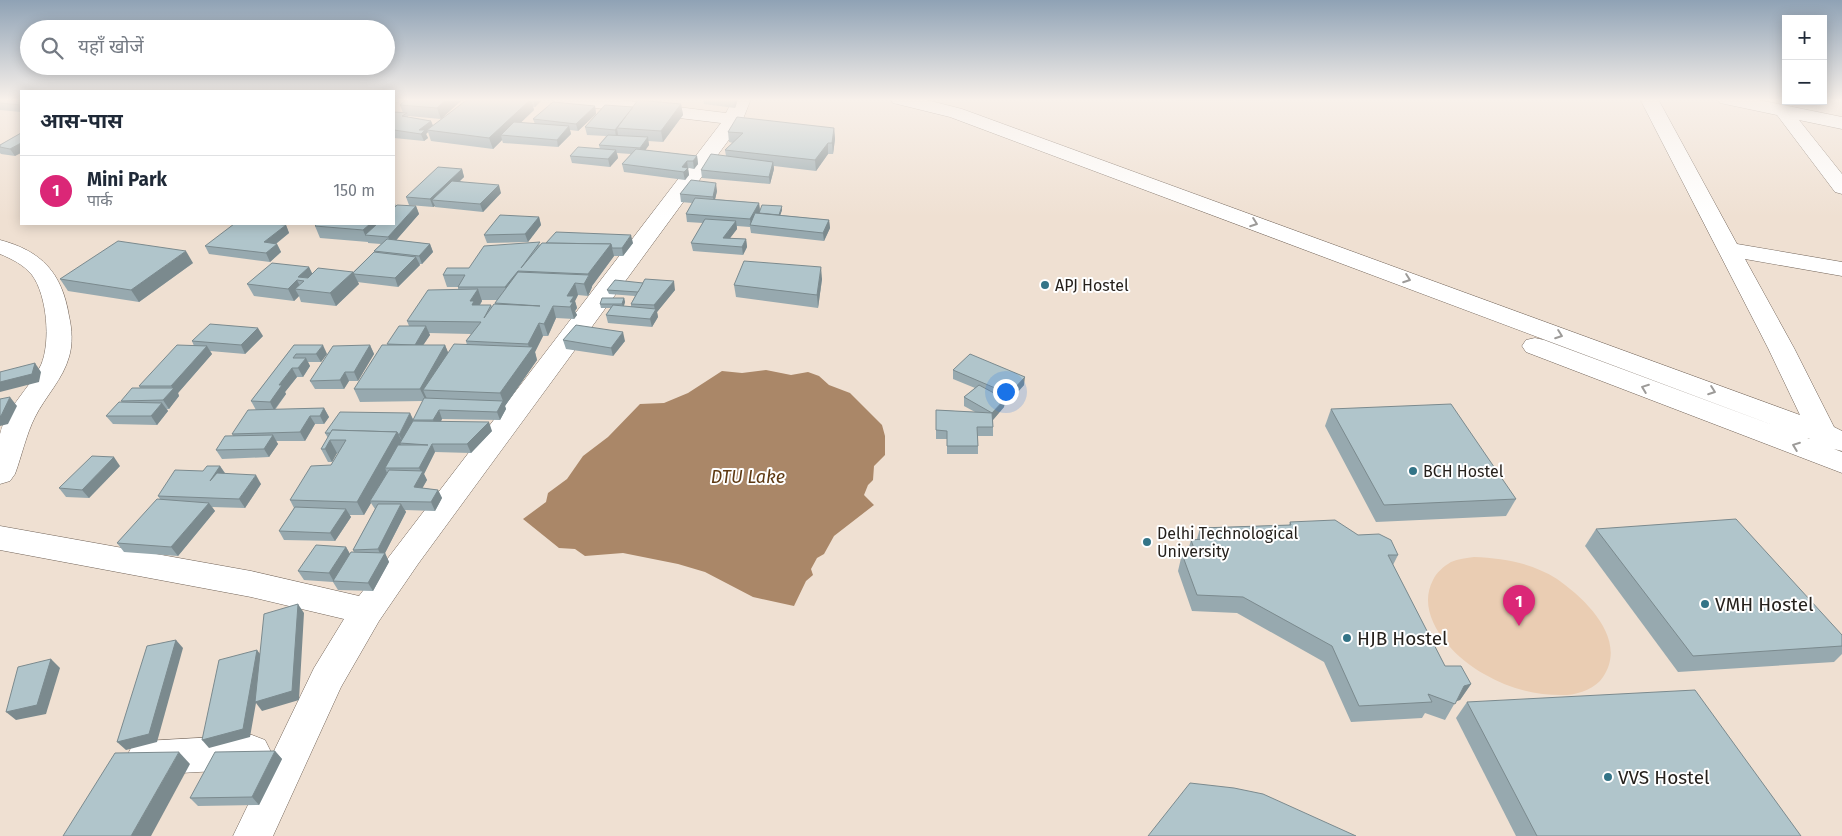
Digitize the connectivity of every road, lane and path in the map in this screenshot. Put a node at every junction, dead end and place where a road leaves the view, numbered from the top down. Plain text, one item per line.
1 (717, 138) edge
2 (989, 138) edge
3 (1669, 138) edge
4 (1804, 138) edge
5 (1842, 188) edge
6 (0, 247) edge
7 (1728, 249) junction
8 (1842, 269) edge
9 (1833, 449) edge
10 (0, 474) edge
11 (0, 538) edge
12 (368, 611) junction
13 (294, 750) junction
14 (117, 759) edge
15 (254, 836) edge

1 - 12 street
2 - 9 street
3 - 7 street
4 - 5 street
6 - 10 street
7 - 8 street
7 - 9 street
11 - 12 street
12 - 13 street
13 - 14 street
13 - 15 street

